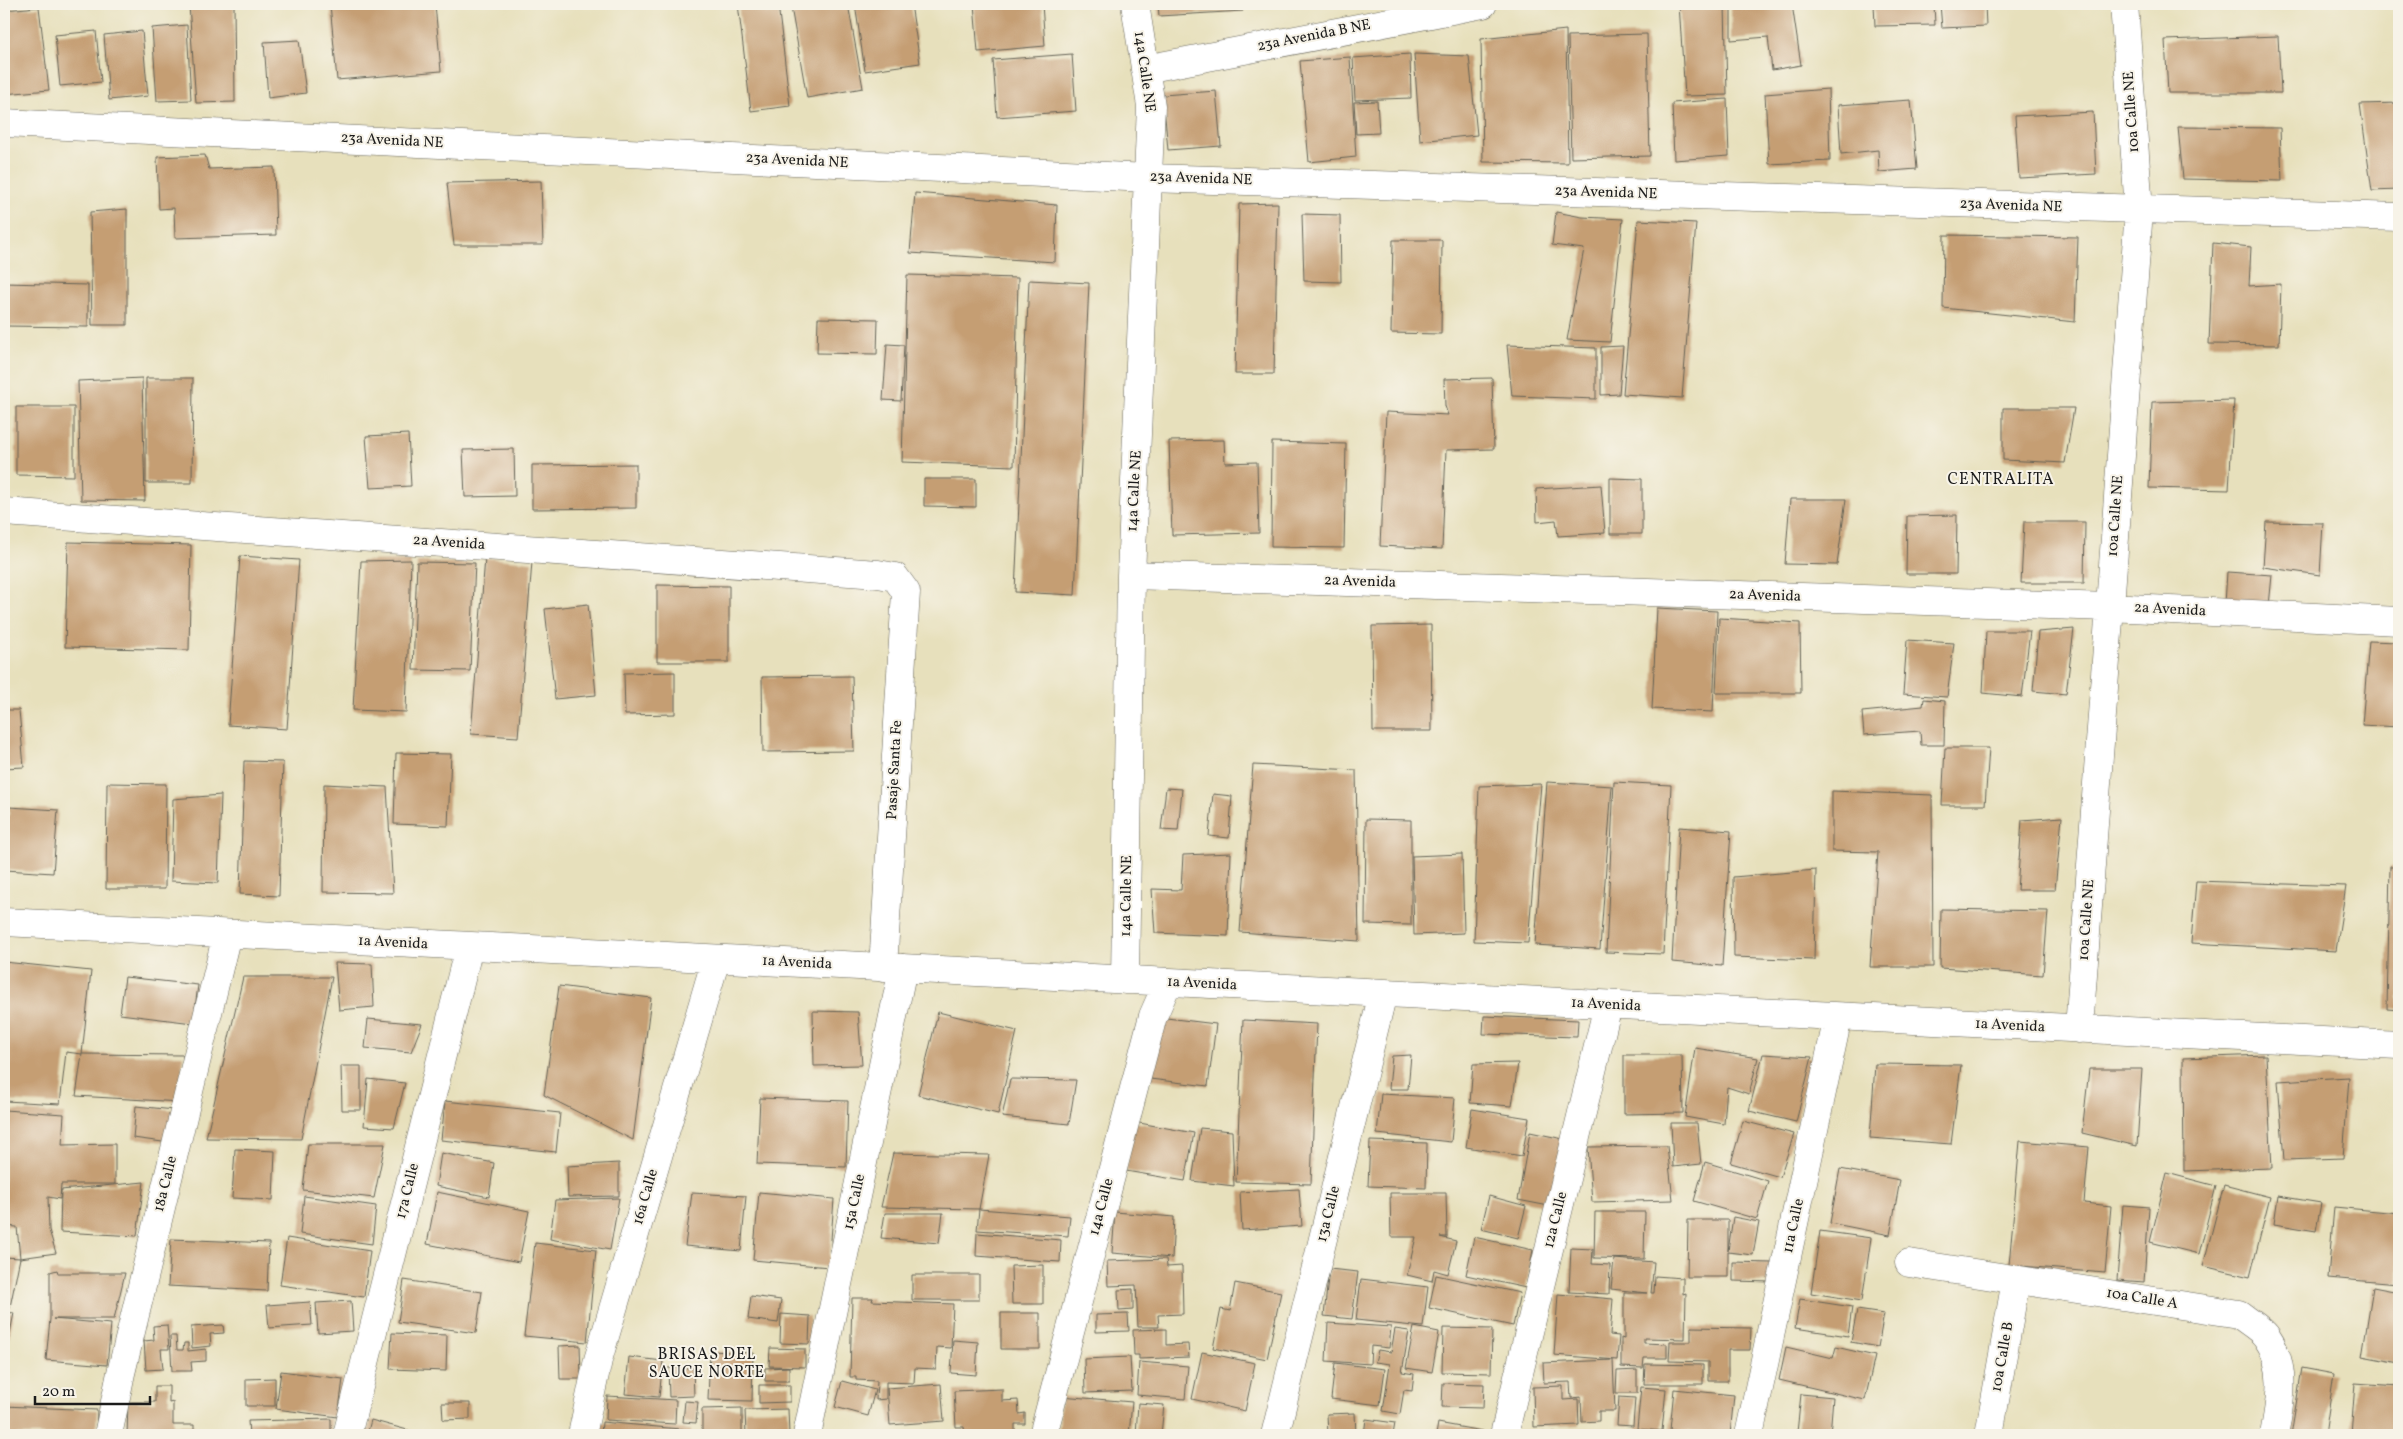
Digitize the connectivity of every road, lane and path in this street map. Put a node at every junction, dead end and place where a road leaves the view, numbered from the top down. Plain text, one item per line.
1 (1135, 4) edge
2 (1483, 4) edge
3 (2124, 4) edge
4 (1145, 69) junction
5 (4, 123) edge
6 (1148, 178) junction
7 (2140, 210) junction
8 (2399, 217) edge
9 (4, 512) edge
10 (1131, 575) junction
11 (895, 577) joint
12 (2108, 607) junction
13 (2399, 621) edge
14 (4, 922) edge
15 (226, 934) junction
16 (469, 947) junction
17 (716, 959) junction
18 (893, 968) junction
19 (1125, 980) junction
20 (1168, 982) junction
21 (1383, 993) junction
22 (1608, 1005) junction
23 (1838, 1017) junction
24 (2079, 1029) junction
25 (2399, 1045) edge
26 (1909, 1263) dead end
27 (2016, 1280) junction
28 (108, 1435) edge
29 (347, 1435) edge
30 (582, 1435) edge
31 (806, 1435) edge
32 (1043, 1435) edge
33 (1275, 1435) edge
34 (1504, 1435) edge
35 (1749, 1435) edge
36 (1989, 1435) edge
37 (2274, 1435) edge

1 - 4 street, 14a Calle NE
2 - 4 street, 23a Avenida B NE
3 - 7 street, 10a Calle NE
4 - 6 street, 14a Calle NE
5 - 6 street, 23a Avenida NE
6 - 7 street, 23a Avenida NE
6 - 10 street, 14a Calle NE
7 - 8 street, 23a Avenida NE
7 - 12 street, 10a Calle NE
9 - 11 street, 2a Avenida
10 - 12 street, 2a Avenida
10 - 19 street, 14a Calle NE
11 - 18 street, Pasaje Santa Fe
12 - 13 street, 2a Avenida
12 - 24 street, 10a Calle NE
14 - 15 street, 1a Avenida
15 - 16 street, 1a Avenida
15 - 28 street, 18a Calle
16 - 17 street, 1a Avenida
16 - 29 street, 17a Calle
17 - 18 street, 1a Avenida
17 - 30 street, 16a Calle
18 - 19 street, 1a Avenida
18 - 31 street, 15a Calle
19 - 20 street, 1a Avenida
20 - 21 street, 1a Avenida
20 - 32 street, 14a Calle
21 - 22 street, 1a Avenida
21 - 33 street, 13a Calle
22 - 23 street, 1a Avenida
22 - 34 street, 12a Calle
23 - 24 street, 1a Avenida
23 - 35 street, 11a Calle
24 - 25 street, 1a Avenida
26 - 27 street, 10a Calle A
27 - 36 street, 10a Calle B
27 - 37 street, 10a Calle A

